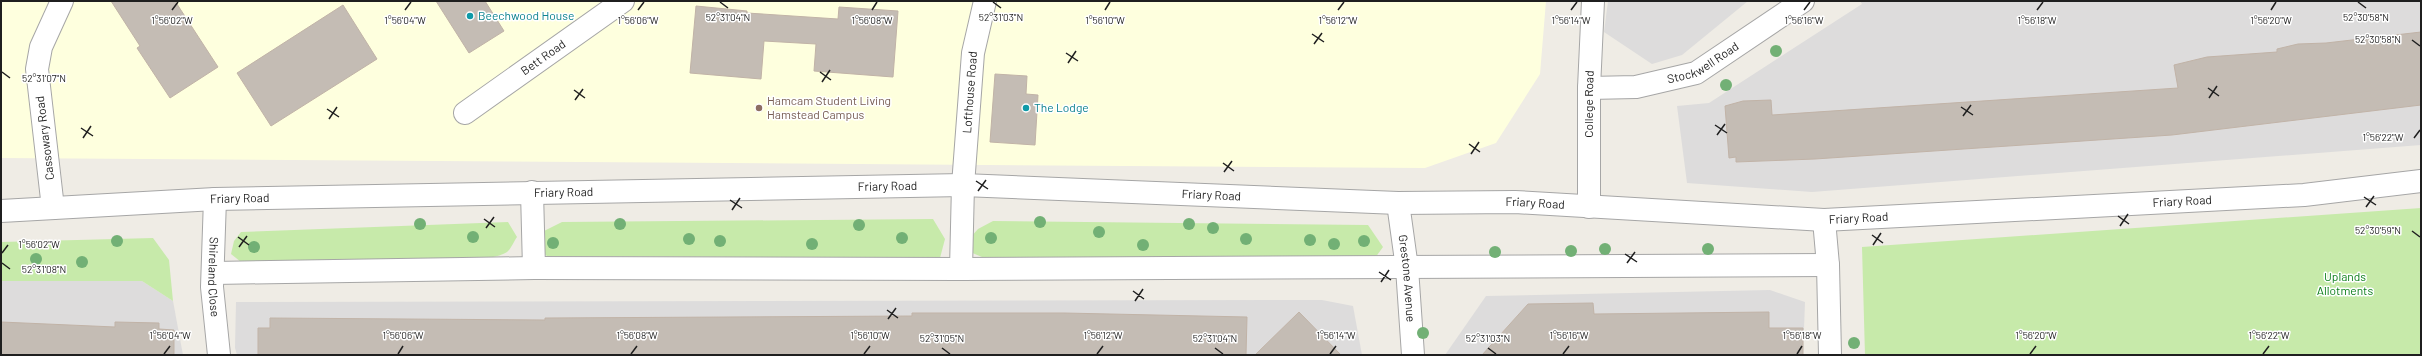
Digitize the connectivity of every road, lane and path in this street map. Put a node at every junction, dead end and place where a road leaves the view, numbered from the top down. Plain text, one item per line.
1 (62, 1) edge
2 (623, 1) edge
3 (985, 1) edge
4 (1593, 1) edge
5 (1803, 1) edge
6 (1589, 88) junction
7 (464, 113) dead end
8 (2421, 181) edge
9 (963, 185) junction
10 (532, 192) junction
11 (215, 199) junction
12 (1398, 203) junction
13 (1589, 207) junction
14 (53, 208) junction
15 (1, 211) edge
16 (1824, 220) junction
17 (1828, 265) junction
18 (534, 268) junction
19 (1407, 268) junction
20 (961, 269) junction
21 (214, 273) junction
22 (219, 355) edge
23 (1413, 355) edge
24 (1830, 355) edge

1 - 14 street, Cassowary Road
2 - 7 street, Bett Road
3 - 9 street, Lofthouse Road
4 - 6 street, College Road
5 - 6 street, Stockwell Road
6 - 13 street, College Road
8 - 16 street, Friary Road
9 - 10 street, Friary Road
9 - 12 street, Friary Road
9 - 20 street, Lofthouse Road
10 - 11 street, Friary Road
10 - 18 street
11 - 14 street, Friary Road
11 - 21 street, Shireland Close
12 - 13 street, Friary Road
12 - 19 street, Grestone Avenue
13 - 16 street, Friary Road
14 - 15 street, Friary Road
16 - 17 street
17 - 19 street
17 - 24 street
18 - 20 street
18 - 21 street
19 - 20 street
19 - 23 street, Grestone Avenue
21 - 22 street, Shireland Close

